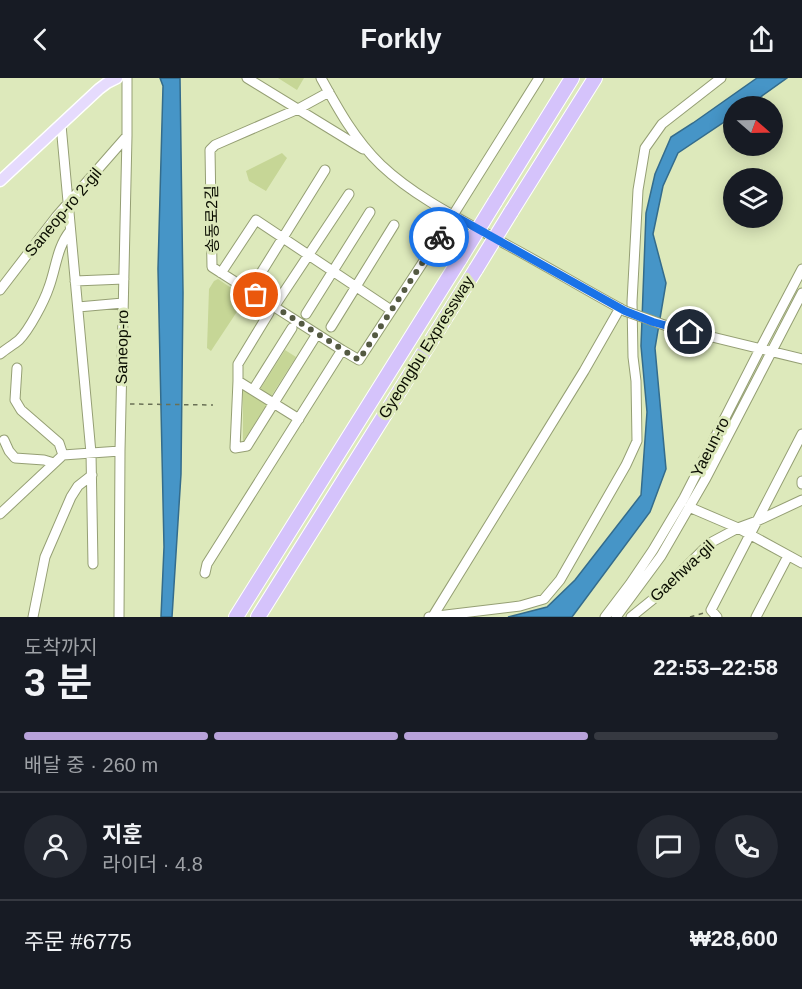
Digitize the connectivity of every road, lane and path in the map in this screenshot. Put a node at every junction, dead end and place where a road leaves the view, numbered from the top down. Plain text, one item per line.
1 (117, 78) edge
2 (127, 78) edge
3 (247, 78) edge
4 (321, 78) edge
5 (539, 78) edge
6 (572, 78) edge
7 (595, 78) edge
8 (721, 78) edge
9 (329, 92) junction
10 (298, 110) junction
11 (61, 125) junction
12 (127, 136) junction
13 (372, 155) junction
14 (325, 170) dead end
15 (0, 181) edge
16 (349, 194) dead end
17 (68, 204) junction
18 (370, 212) dead end
19 (453, 215) junction
20 (394, 225) dead end
21 (70, 231) junction
22 (283, 238) junction
23 (308, 255) junction
24 (802, 269) edge
25 (333, 272) junction
26 (221, 273) junction
27 (124, 279) junction
28 (75, 281) junction
29 (256, 281) dead end
30 (356, 287) junction
31 (0, 290) edge
32 (802, 293) edge
33 (123, 303) junction
34 (78, 307) junction
35 (271, 310) junction
36 (391, 310) junction
37 (623, 310) junction
38 (306, 314) dead end
39 (331, 327) dead end
40 (292, 328) dead end
41 (317, 334) junction
42 (760, 349) junction
43 (342, 350) junction
44 (772, 352) junction
45 (0, 354) edge
46 (802, 359) edge
47 (17, 368) dead end
48 (238, 381) junction
49 (253, 390) junction
50 (274, 403) junction
51 (121, 404) junction
52 (213, 405) dead end
53 (299, 419) junction
54 (802, 434) edge
55 (4, 446) edge
56 (120, 451) junction
57 (91, 453) junction
58 (63, 455) junction
59 (54, 464) junction
60 (92, 475) junction
61 (802, 500) edge
62 (689, 507) junction
63 (0, 514) edge
64 (757, 521) junction
65 (738, 528) junction
66 (751, 534) junction
67 (788, 556) junction
68 (802, 562) edge
69 (93, 564) dead end
70 (205, 573) dead end
71 (714, 614) edge
72 (33, 617) edge
73 (119, 617) edge
74 (236, 617) edge
75 (258, 617) edge
76 (431, 617) edge
77 (605, 617) edge
78 (616, 617) edge
79 (631, 617) edge
80 (690, 617) edge
81 (756, 617) edge

1 - 11 main road
2 - 12 street, Saneop-ro
3 - 10 street
4 - 9 street
5 - 19 street, 송동로2길
6 - 74 highway, Gyeongbu Expressway, bridge
7 - 75 highway, Gyeongbu Expressway, bridge
8 - 76 street
9 - 10 street, 송동로2길
9 - 13 street
10 - 13 street
10 - 26 street, 송동로2길
11 - 15 main road
11 - 17 street
12 - 17 street, Saneop-ro 2-gil
12 - 27 street, Saneop-ro
13 - 19 street
14 - 22 street
16 - 23 street
17 - 21 street
17 - 31 street, Saneop-ro 2-gil
18 - 25 street
19 - 36 street, 송동로2길
19 - 37 street
20 - 30 street
21 - 28 street
21 - 45 street
22 - 23 street
22 - 26 street
22 - 29 street
23 - 25 street
23 - 35 street
24 - 42 street, Yaeun-ro
25 - 30 street
25 - 38 street
26 - 35 street, 송동로2길
27 - 28 street
27 - 33 street, Saneop-ro
28 - 34 street
30 - 36 street
30 - 39 street
32 - 44 street, Yaeun-ro
33 - 34 street
33 - 51 street, Saneop-ro
34 - 57 street
35 - 41 street, 송동로2길
35 - 48 street
36 - 43 street, 송동로2길
37 - 42 street, bridge
37 - 76 street
40 - 49 street
41 - 43 street, 송동로2길
41 - 50 street
42 - 44 street
42 - 77 street, Yaeun-ro
43 - 53 street
44 - 46 street
44 - 62 street, Yaeun-ro
47 - 58 street
48 - 49 street
48 - 50 street
49 - 50 street
50 - 53 street
51 - 52 path
51 - 56 street, Saneop-ro
53 - 70 street
54 - 64 street
55 - 59 street
56 - 57 street
56 - 73 street, Saneop-ro
57 - 58 street
57 - 60 street
58 - 59 street
59 - 63 street
60 - 69 street
60 - 72 street
61 - 64 street, Gaehwa-gil
62 - 65 street
62 - 78 street, Yaeun-ro
64 - 65 street, Gaehwa-gil
64 - 66 street
65 - 66 street
65 - 79 street, Gaehwa-gil
66 - 67 street
66 - 71 street
67 - 68 street
67 - 81 street
71 - 80 path

